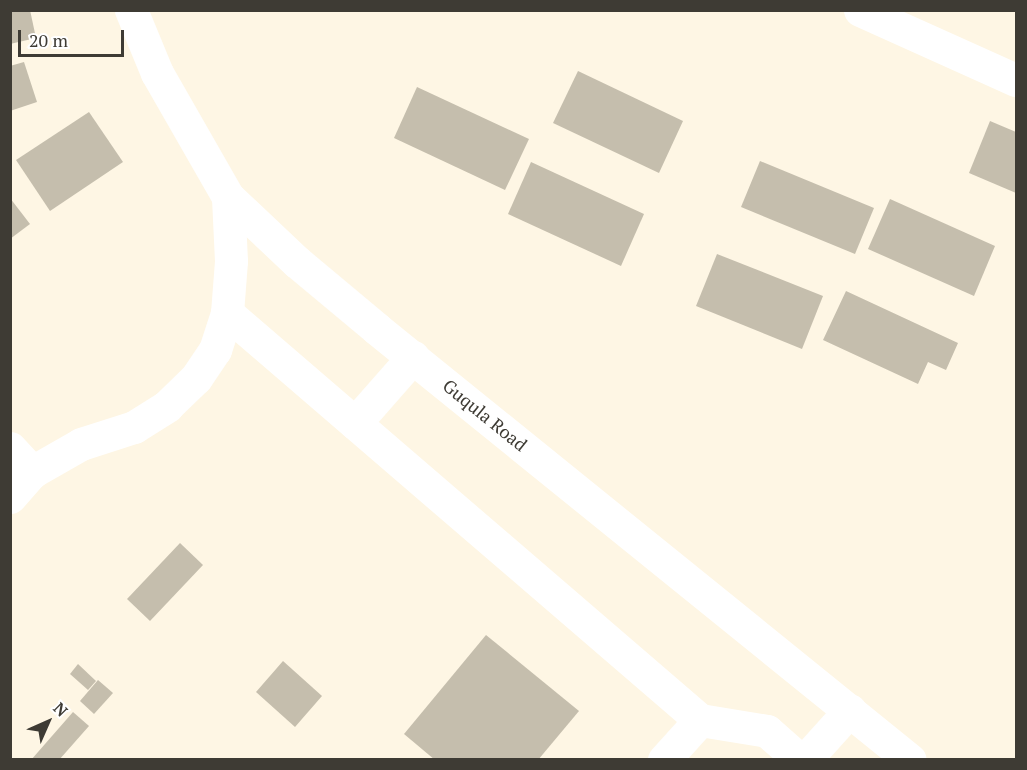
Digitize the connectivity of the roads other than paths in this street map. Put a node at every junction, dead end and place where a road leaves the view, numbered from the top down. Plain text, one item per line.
1 (131, 10) edge
2 (860, 10) edge
3 (1017, 80) edge
4 (228, 197) junction
5 (227, 313) junction
6 (413, 357) junction
7 (355, 423) junction
8 (10, 448) edge
9 (32, 472) junction
10 (10, 497) edge
11 (850, 710) junction
12 (700, 720) junction
13 (664, 759) edge
14 (800, 759) edge
15 (805, 759) edge
16 (910, 759) edge

1 - 4 street, Guqula Road
2 - 3 street
4 - 5 street
4 - 6 street, Guqula Road
5 - 7 street
5 - 9 street
6 - 7 street
6 - 11 street, Guqula Road
7 - 12 street
8 - 9 street
9 - 10 street
11 - 15 street
11 - 16 street, Guqula Road
12 - 13 street
12 - 14 street

